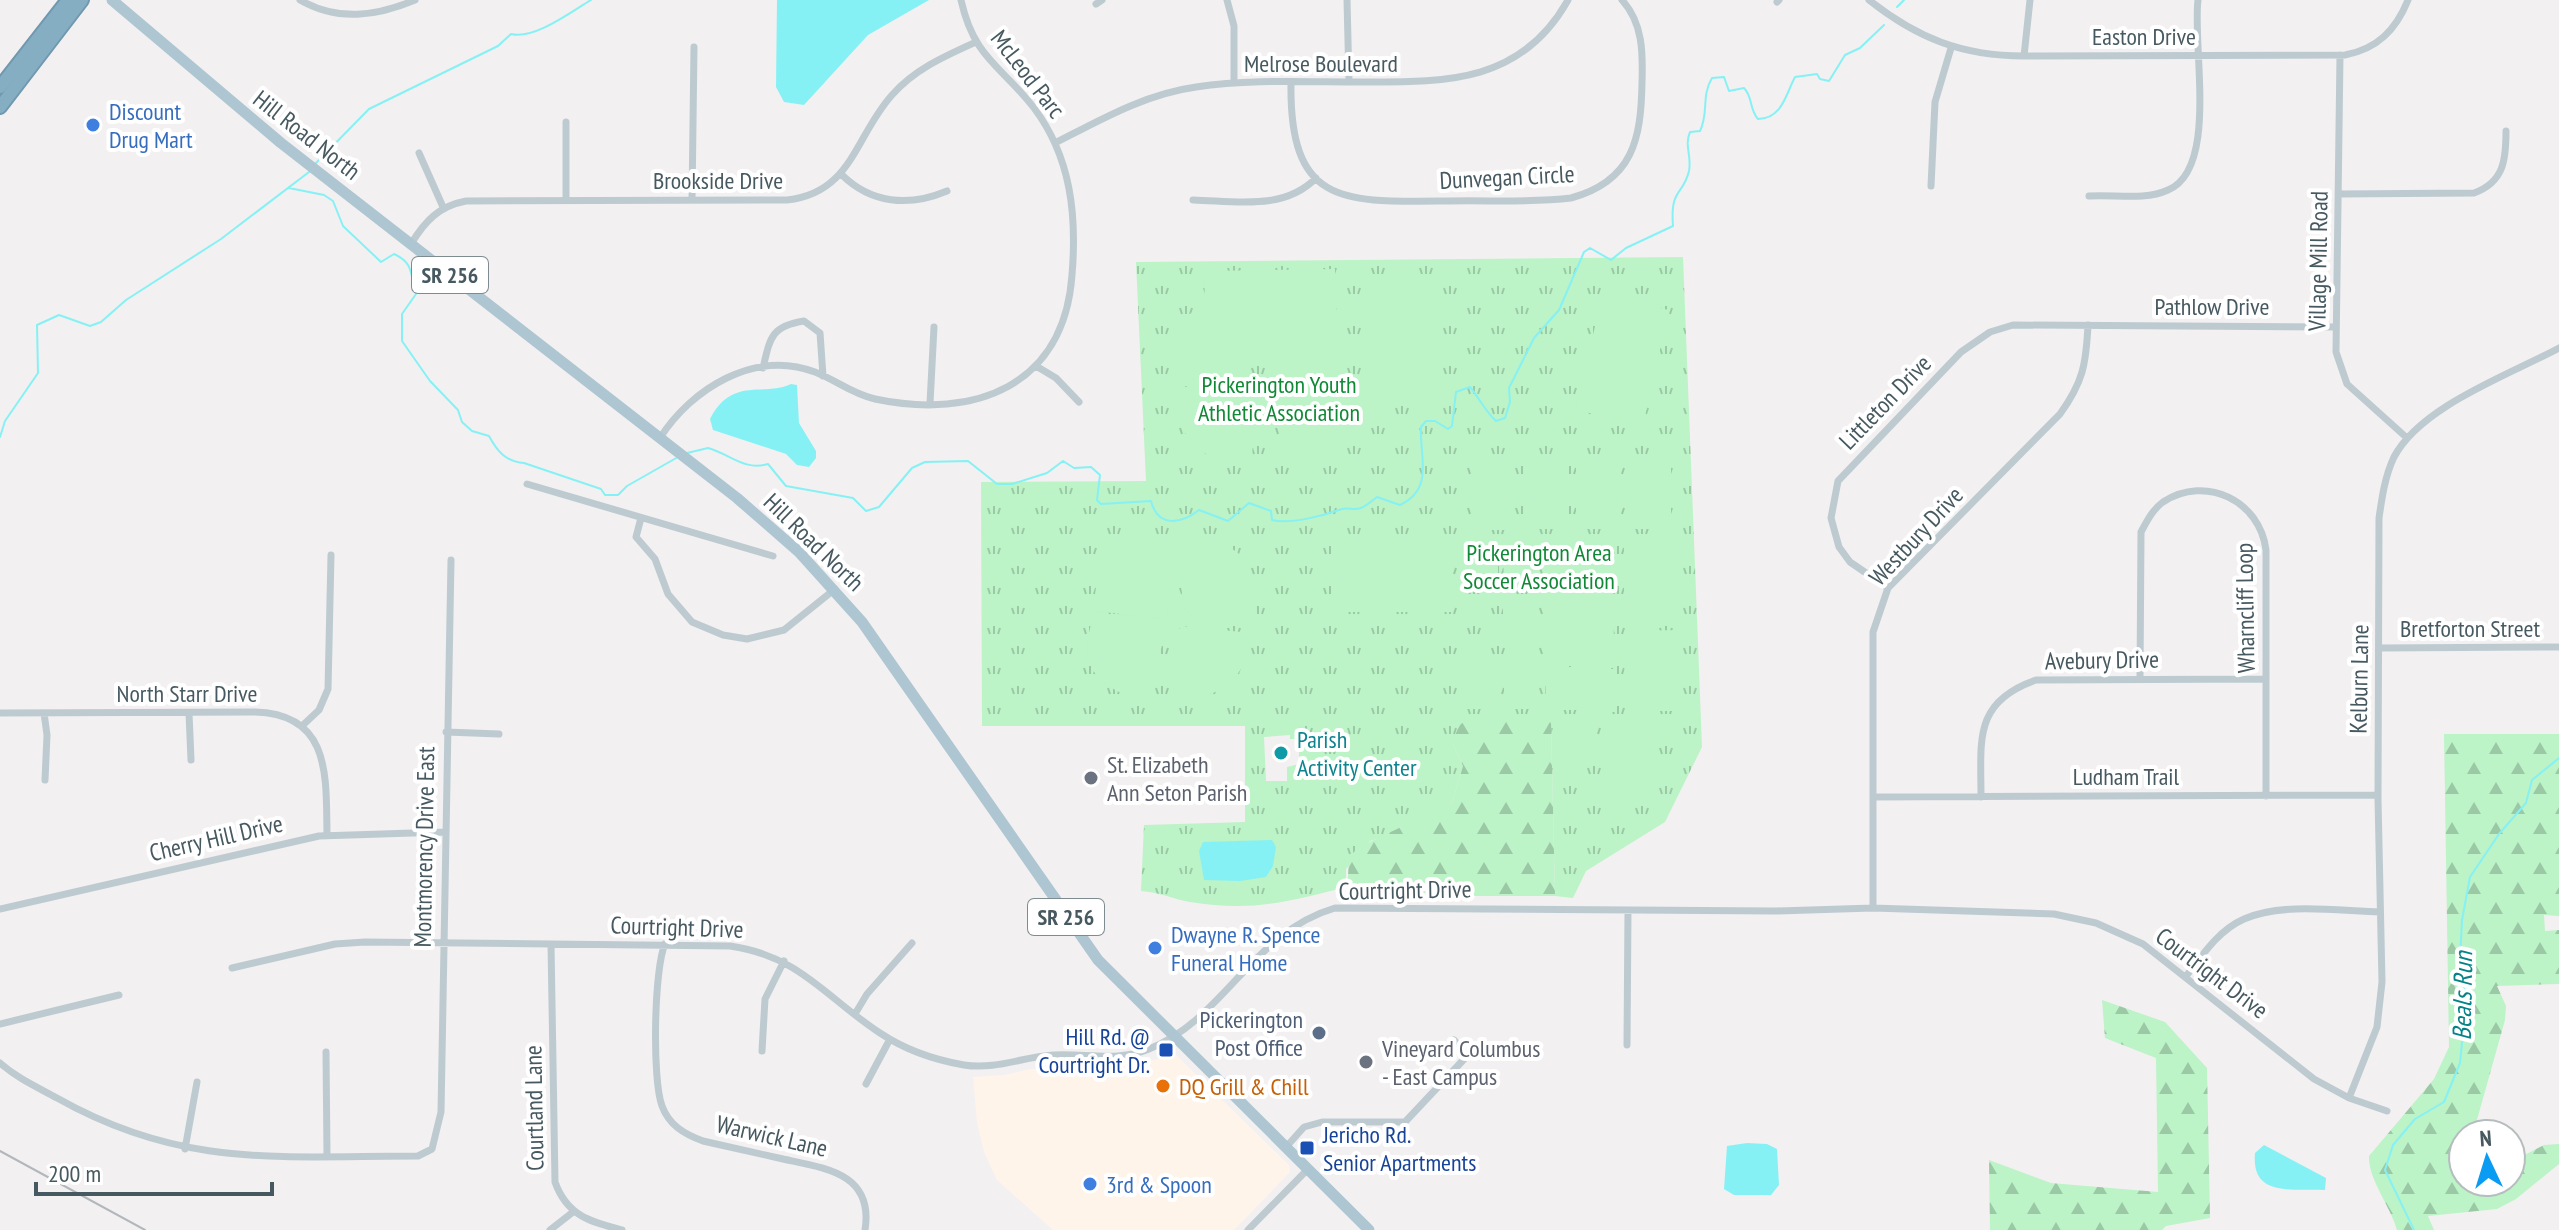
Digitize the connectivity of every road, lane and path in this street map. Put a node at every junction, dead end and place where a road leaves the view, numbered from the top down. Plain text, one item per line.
1 (68, 0) edge
2 (82, 0) edge
3 (112, 0) edge
4 (300, 0) edge
5 (415, 0) edge
6 (961, 0) edge
7 (1227, 0) edge
8 (1347, 0) edge
9 (1568, 0) edge
10 (1622, 0) edge
11 (1869, 0) edge
12 (2030, 0) edge
13 (2198, 0) edge
14 (2408, 0) edge
15 (976, 42) junction
16 (694, 47) dead end
17 (1951, 48) junction
18 (2340, 55) junction
19 (2024, 56) junction
20 (2198, 56) junction
21 (1291, 82) junction
22 (1349, 82) junction
23 (1234, 83) junction
24 (0, 87) edge
25 (0, 107) edge
26 (566, 122) dead end
27 (2506, 131) dead end
28 (1055, 143) junction
29 (419, 153) dead end
30 (841, 174) junction
31 (1316, 178) junction
32 (1931, 186) dead end
33 (947, 191) dead end
34 (2339, 194) junction
35 (2089, 196) dead end
36 (566, 200) junction
37 (692, 200) junction
38 (1193, 200) dead end
39 (443, 207) junction
40 (411, 244) junction
41 (2088, 325) junction
42 (934, 327) dead end
43 (2336, 327) junction
44 (2559, 348) edge
45 (1036, 366) junction
46 (763, 368) junction
47 (823, 376) junction
48 (1079, 402) dead end
49 (930, 403) junction
50 (660, 438) junction
51 (2407, 438) junction
52 (527, 484) dead end
53 (641, 518) junction
54 (331, 555) dead end
55 (773, 556) dead end
56 (451, 560) dead end
57 (1888, 588) junction
58 (835, 589) junction
59 (2559, 647) edge
60 (2380, 648) junction
61 (2140, 678) junction
62 (2266, 679) junction
63 (0, 713) edge
64 (44, 713) junction
65 (189, 713) junction
66 (303, 725) junction
67 (446, 732) junction
68 (499, 734) dead end
69 (191, 760) dead end
70 (45, 780) dead end
71 (2378, 795) junction
72 (2266, 796) junction
73 (1873, 797) junction
74 (1981, 797) junction
75 (444, 832) junction
76 (327, 835) junction
77 (1873, 908) junction
78 (0, 909) edge
79 (1628, 910) junction
80 (2380, 912) junction
81 (443, 942) junction
82 (912, 943) dead end
83 (551, 944) junction
84 (665, 944) junction
85 (784, 961) junction
86 (232, 968) dead end
87 (2187, 975) junction
88 (119, 995) dead end
89 (855, 1014) junction
90 (0, 1024) edge
91 (1173, 1037) junction
92 (890, 1039) junction
93 (1454, 1040) dead end
94 (1627, 1045) dead end
95 (762, 1051) dead end
96 (326, 1052) dead end
97 (0, 1063) edge
98 (197, 1082) dead end
99 (866, 1084) dead end
100 (2349, 1098) junction
101 (2387, 1111) dead end
102 (1287, 1146) junction
103 (185, 1149) junction
104 (327, 1156) junction
105 (1310, 1167) junction
106 (573, 1212) junction
107 (550, 1230) edge
108 (622, 1230) edge
109 (865, 1230) edge
110 (1248, 1230) edge
111 (1369, 1230) edge

1 - 24 highway
2 - 25 highway
3 - 40 main road, Hill Road North / SR 256
4 - 5 street
6 - 15 street, McLeod Parc
7 - 23 street
8 - 22 street
9 - 22 street, Melrose Boulevard
10 - 31 street, Dunvegan Circle
11 - 17 street, Easton Drive
12 - 19 street
13 - 20 street
14 - 18 street, Easton Drive
15 - 28 street, McLeod Parc
15 - 30 street, Brookside Drive
16 - 37 street
17 - 19 street, Easton Drive
17 - 32 street
18 - 20 street, Easton Drive
18 - 34 street, Village Mill Road
19 - 20 street, Easton Drive
20 - 35 street
21 - 22 street, Melrose Boulevard
21 - 23 street, Melrose Boulevard
21 - 31 street
23 - 28 street, Melrose Boulevard
26 - 36 street
27 - 34 street
28 - 45 street, McLeod Parc
29 - 39 street
30 - 33 street
30 - 37 street, Brookside Drive
31 - 38 street
34 - 43 street, Village Mill Road
36 - 37 street, Brookside Drive
36 - 39 street, Brookside Drive
39 - 40 street
40 - 50 main road, Hill Road North / SR 256
41 - 43 street, Pathlow Drive
41 - 57 street, Westbury Drive
41 - 57 street, Littleton Drive
42 - 49 street
43 - 51 street, Village Mill Road
44 - 51 street, Kelburn Lane
45 - 48 street
45 - 49 street, McLeod Parc
46 - 47 street, McLeod Parc
46 - 47 street
46 - 50 street, McLeod Parc
47 - 49 street, McLeod Parc
50 - 58 main road, Hill Road North / SR 256
51 - 60 street, Kelburn Lane
52 - 53 street
53 - 55 street
53 - 58 street
54 - 66 street
56 - 67 street, Montmorency Drive East
57 - 73 street, Westbury Drive
58 - 91 main road, Hill Road North / SR 256
59 - 60 street, Bretforton Street
60 - 71 street, Kelburn Lane
61 - 62 street, Avebury Drive
61 - 62 street, Wharncliff Loop
61 - 74 street, Avebury Drive
62 - 72 street, Wharncliff Loop
63 - 64 street, North Starr Drive
64 - 65 street, North Starr Drive
64 - 70 street
65 - 66 street, North Starr Drive
65 - 69 street
66 - 76 street
67 - 68 street
67 - 75 street, Montmorency Drive East
71 - 72 street, Ludham Trail
71 - 80 street, Kelburn Lane
72 - 74 street, Ludham Trail
73 - 74 street, Ludham Trail
73 - 77 street, Westbury Drive
75 - 76 street, Cherry Hill Drive
75 - 81 street, Montmorency Drive East
76 - 78 street, Cherry Hill Drive
77 - 79 street, Courtright Drive
77 - 87 street, Courtright Drive
79 - 91 street, Courtright Drive
79 - 94 street
80 - 87 street
80 - 100 street, Kelburn Lane
81 - 83 street, Courtright Drive
81 - 86 street, Courtright Drive
81 - 104 street, Montmorency Drive East
82 - 89 street
83 - 84 street, Courtright Drive
83 - 106 street, Courtland Lane
84 - 85 street, Courtright Drive
84 - 109 street, Warwick Lane
85 - 89 street, Courtright Drive
85 - 95 street
87 - 100 street, Courtright Drive
88 - 90 street
89 - 92 street, Courtright Drive
91 - 92 street, Courtright Drive
91 - 102 main road, Hill Road North / SR 256
92 - 99 street
93 - 102 street
96 - 104 street
97 - 103 street
98 - 103 street
100 - 101 street, Courtright Drive
102 - 105 main road, Hill Road North / SR 256
103 - 104 street
105 - 110 street
105 - 111 main road, Hill Road North / SR 256
106 - 107 street
106 - 108 street

